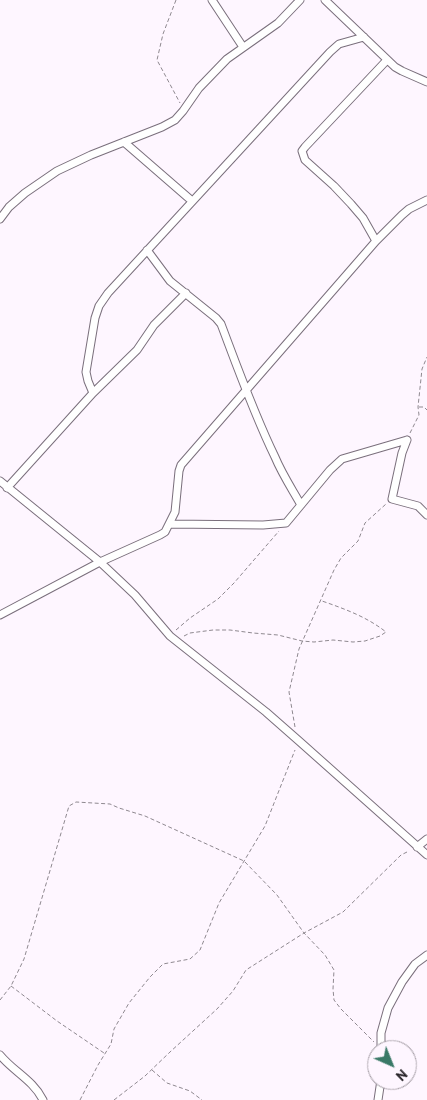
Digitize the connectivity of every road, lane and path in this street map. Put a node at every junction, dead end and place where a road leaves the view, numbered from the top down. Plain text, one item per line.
1 (176, 0) edge
2 (212, 0) edge
3 (300, 0) edge
4 (324, 0) edge
5 (364, 37) junction
6 (243, 47) junction
7 (387, 60) junction
8 (427, 82) edge
9 (184, 111) junction
10 (124, 142) junction
11 (427, 200) edge
12 (192, 202) junction
13 (0, 219) edge
14 (376, 241) junction
15 (147, 250) junction
16 (186, 293) junction
17 (427, 357) edge
18 (246, 390) junction
19 (93, 393) junction
20 (418, 407) junction
21 (427, 410) edge
22 (407, 440) junction
23 (0, 481) edge
24 (7, 488) junction
25 (392, 499) junction
26 (300, 505) junction
27 (427, 515) edge
28 (286, 523) junction
29 (170, 524) junction
30 (100, 562) junction
31 (320, 601) junction
32 (0, 615) edge
33 (170, 636) junction
34 (177, 641) junction
35 (302, 641) junction
36 (299, 740) junction
37 (427, 839) edge
38 (417, 847) junction
39 (427, 856) edge
40 (244, 861) junction
41 (304, 933) junction
42 (427, 955) edge
43 (11, 986) junction
44 (0, 1000) edge
45 (371, 1040) edge
46 (381, 1040) edge
47 (105, 1054) junction
48 (0, 1055) edge
49 (152, 1070) junction
50 (43, 1100) edge
51 (80, 1100) edge
52 (114, 1100) edge
53 (202, 1100) edge

1 - 9 path
2 - 6 street
3 - 6 street
4 - 5 street
5 - 7 street
5 - 12 street
6 - 9 street
7 - 8 street
7 - 14 street
9 - 10 street
10 - 12 street
10 - 13 street
11 - 14 street
12 - 15 street
14 - 18 street
15 - 16 street
15 - 19 street
16 - 18 street
16 - 19 street
17 - 20 path
18 - 26 street
18 - 29 street
19 - 24 street
20 - 21 path
20 - 22 path
22 - 25 street
22 - 26 street
23 - 24 street
24 - 30 street
25 - 27 street
25 - 31 path
26 - 28 street
28 - 29 street
28 - 33 path
29 - 30 street
30 - 32 street
30 - 33 street
31 - 35 path
31 - 35 path
33 - 34 street
34 - 35 path
34 - 36 street
35 - 36 path
36 - 38 street
36 - 40 path
37 - 38 street
38 - 39 street
38 - 41 path
40 - 41 path
40 - 43 path
40 - 47 path
41 - 45 path
41 - 49 path
42 - 46 street
43 - 44 path
43 - 47 path
47 - 51 path
48 - 50 street
49 - 52 path
49 - 53 path

